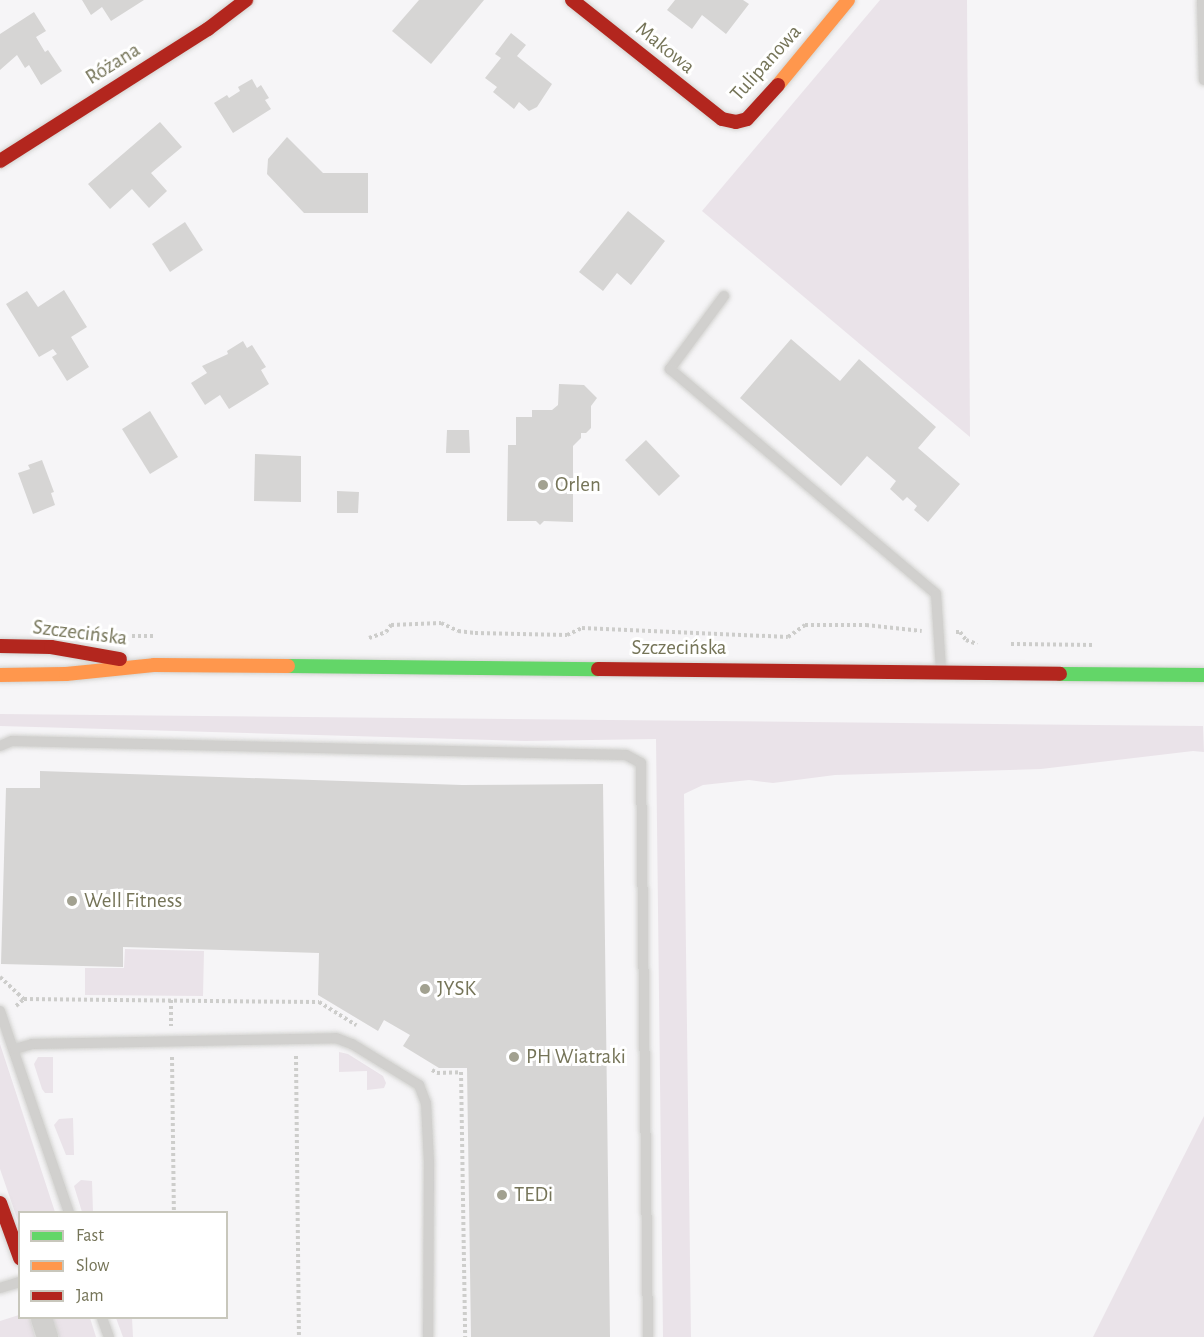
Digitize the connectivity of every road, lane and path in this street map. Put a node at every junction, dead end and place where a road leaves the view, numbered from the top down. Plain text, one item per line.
1 (246, 0) edge
2 (572, 0) edge
3 (848, 0) edge
4 (1202, 0) edge
5 (1204, 80) edge
6 (736, 122) joint
7 (2, 156) edge
8 (724, 296) dead end
9 (939, 633) junction
10 (125, 636) dead end
11 (161, 636) dead end
12 (362, 638) dead end
13 (985, 644) dead end
14 (1006, 644) dead end
15 (1104, 645) dead end
16 (0, 646) edge
17 (154, 665) junction
18 (942, 673) junction
19 (0, 675) edge
20 (1204, 675) edge
21 (0, 746) edge
22 (0, 977) edge
23 (24, 999) junction
24 (171, 1000) junction
25 (2, 1014) edge
26 (358, 1026) dead end
27 (296, 1040) junction
28 (171, 1042) junction
29 (15, 1049) junction
30 (427, 1067) dead end
31 (0, 1203) edge
32 (69, 1211) edge
33 (174, 1211) edge
34 (18, 1252) edge
35 (18, 1283) edge
36 (0, 1288) edge
37 (41, 1319) edge
38 (103, 1319) edge
39 (48, 1337) edge
40 (109, 1337) edge
41 (299, 1337) edge
42 (428, 1337) edge
43 (465, 1337) edge
44 (648, 1337) edge

1 - 7 main road, Różana
2 - 6 main road, Makowa
3 - 6 main road, Tulipanowa
4 - 5 lane
8 - 9 lane
9 - 12 path
9 - 13 path
9 - 18 lane
10 - 11 path
14 - 15 path
16 - 17 main road, Szczecińska
17 - 18 main road, Szczecińska
17 - 19 main road, Szczecińska
18 - 20 main road, Szczecińska
21 - 44 lane
22 - 23 path
23 - 24 path
23 - 25 path
24 - 26 path
24 - 28 path
25 - 29 lane
27 - 28 lane
27 - 41 path
27 - 42 lane
28 - 29 lane
28 - 33 path
29 - 32 lane
30 - 43 path
31 - 34 main road
35 - 36 lane
37 - 39 street
38 - 40 lane

